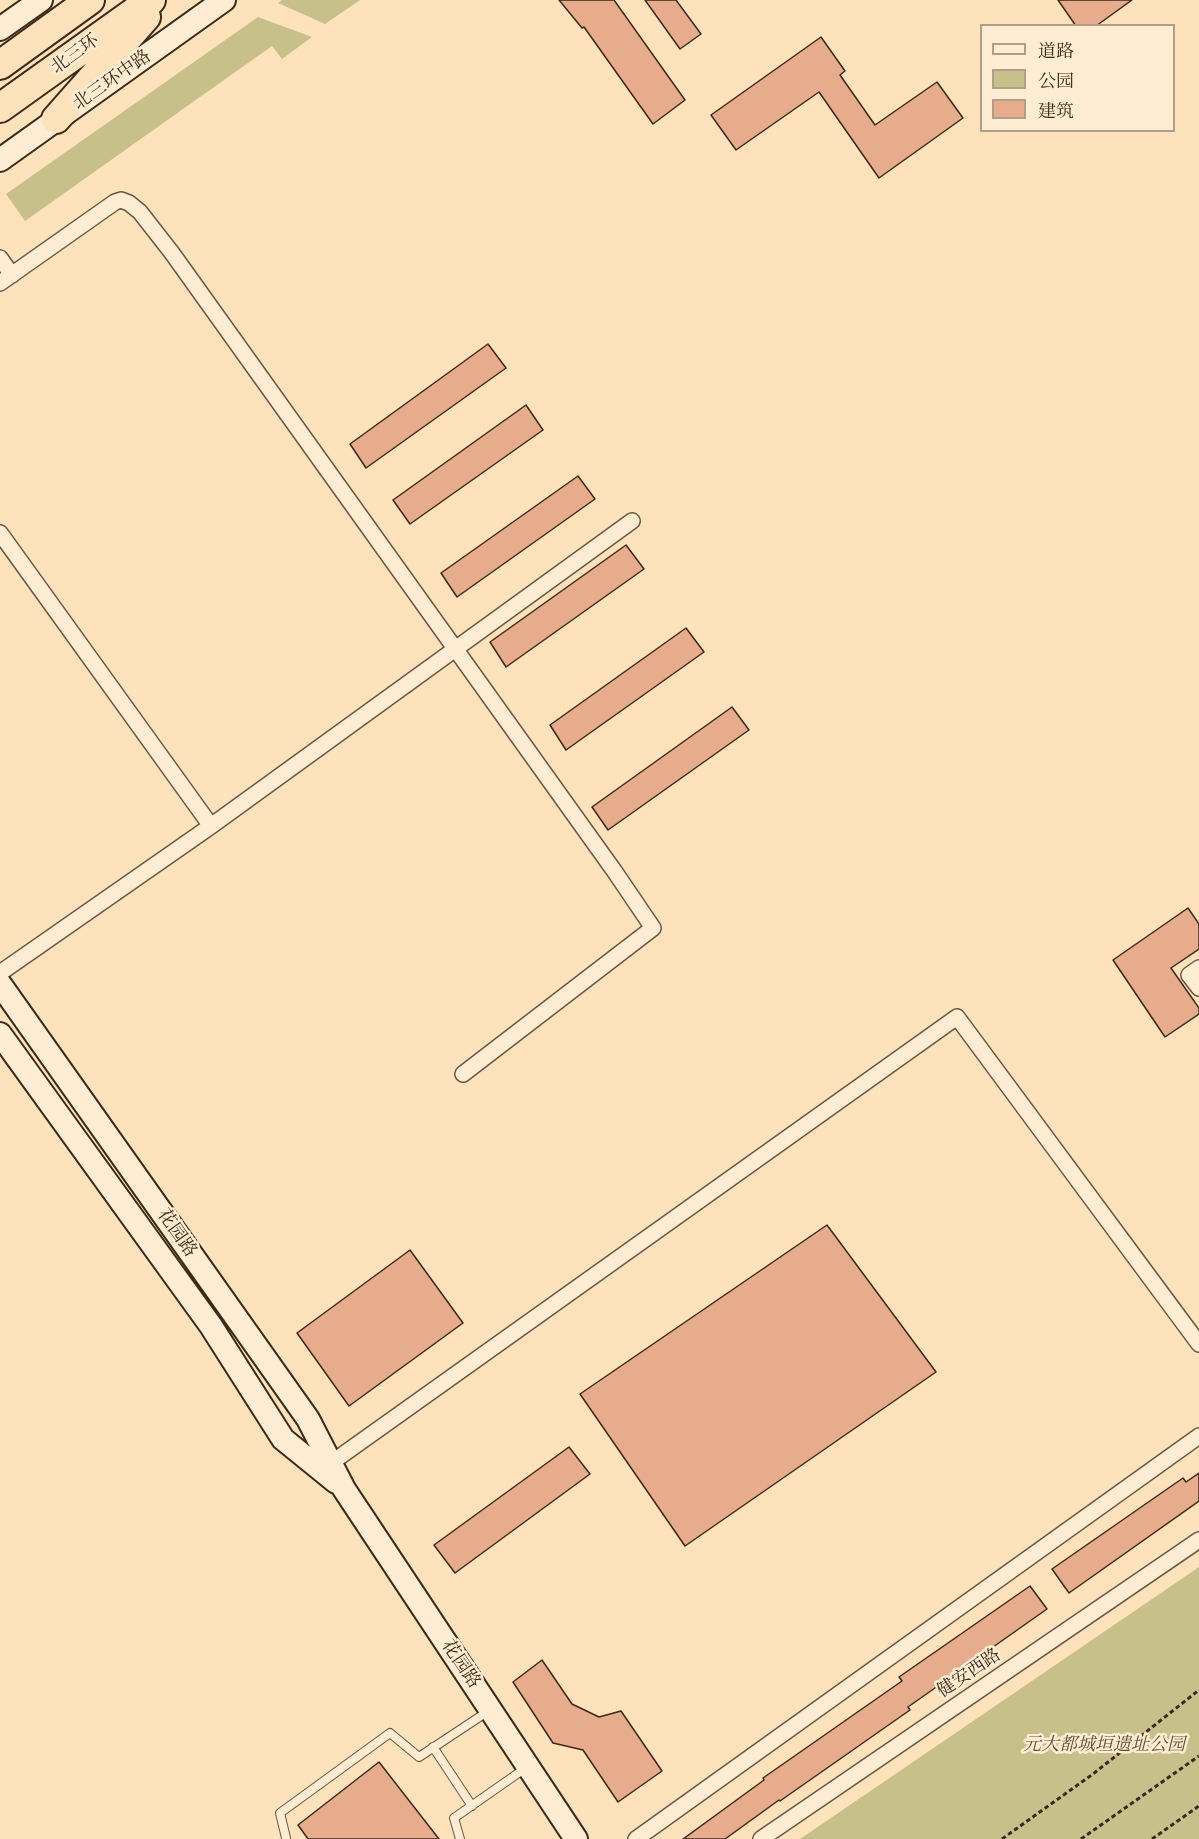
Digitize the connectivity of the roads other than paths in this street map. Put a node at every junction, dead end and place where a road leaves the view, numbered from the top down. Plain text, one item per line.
1 (41, 0) edge
2 (151, 0) edge
3 (161, 0) edge
4 (224, 0) edge
5 (86, 2) edge
6 (0, 29) edge
7 (0, 65) edge
8 (0, 108) edge
9 (56, 119) junction
10 (0, 160) edge
11 (0, 258) edge
12 (6, 279) edge
13 (632, 521) dead end
14 (0, 533) edge
15 (456, 649) junction
16 (211, 826) junction
17 (1199, 968) edge
18 (0, 974) edge
19 (0, 984) edge
20 (1199, 988) edge
21 (0, 1034) edge
22 (463, 1074) dead end
23 (1199, 1344) edge
24 (1199, 1436) edge
25 (331, 1463) junction
26 (345, 1488) junction
27 (1199, 1540) edge
28 (491, 1710) junction
29 (433, 1748) junction
30 (528, 1766) junction
31 (472, 1806) junction
32 (286, 1839) edge
33 (460, 1839) edge
34 (576, 1839) edge
35 (636, 1839) edge
36 (761, 1839) edge

1 - 6 street
2 - 8 highway, 北三环
3 - 9 highway
4 - 9 street, 北三环中路
5 - 7 highway, 北三环
9 - 10 street, 北三环中路
11 - 12 street
12 - 15 street
13 - 15 street
14 - 16 street
15 - 16 street
15 - 22 street
16 - 18 street
17 - 20 street
19 - 25 street, 花园路
21 - 26 street, 花园路
23 - 25 street
24 - 35 street
25 - 26 street, 花园路
26 - 28 street, 花园路
27 - 36 street, 健安西路
28 - 29 lane
28 - 30 street, 花园路
29 - 31 lane
29 - 32 lane
30 - 31 lane
30 - 34 street, 花园路
31 - 33 lane

